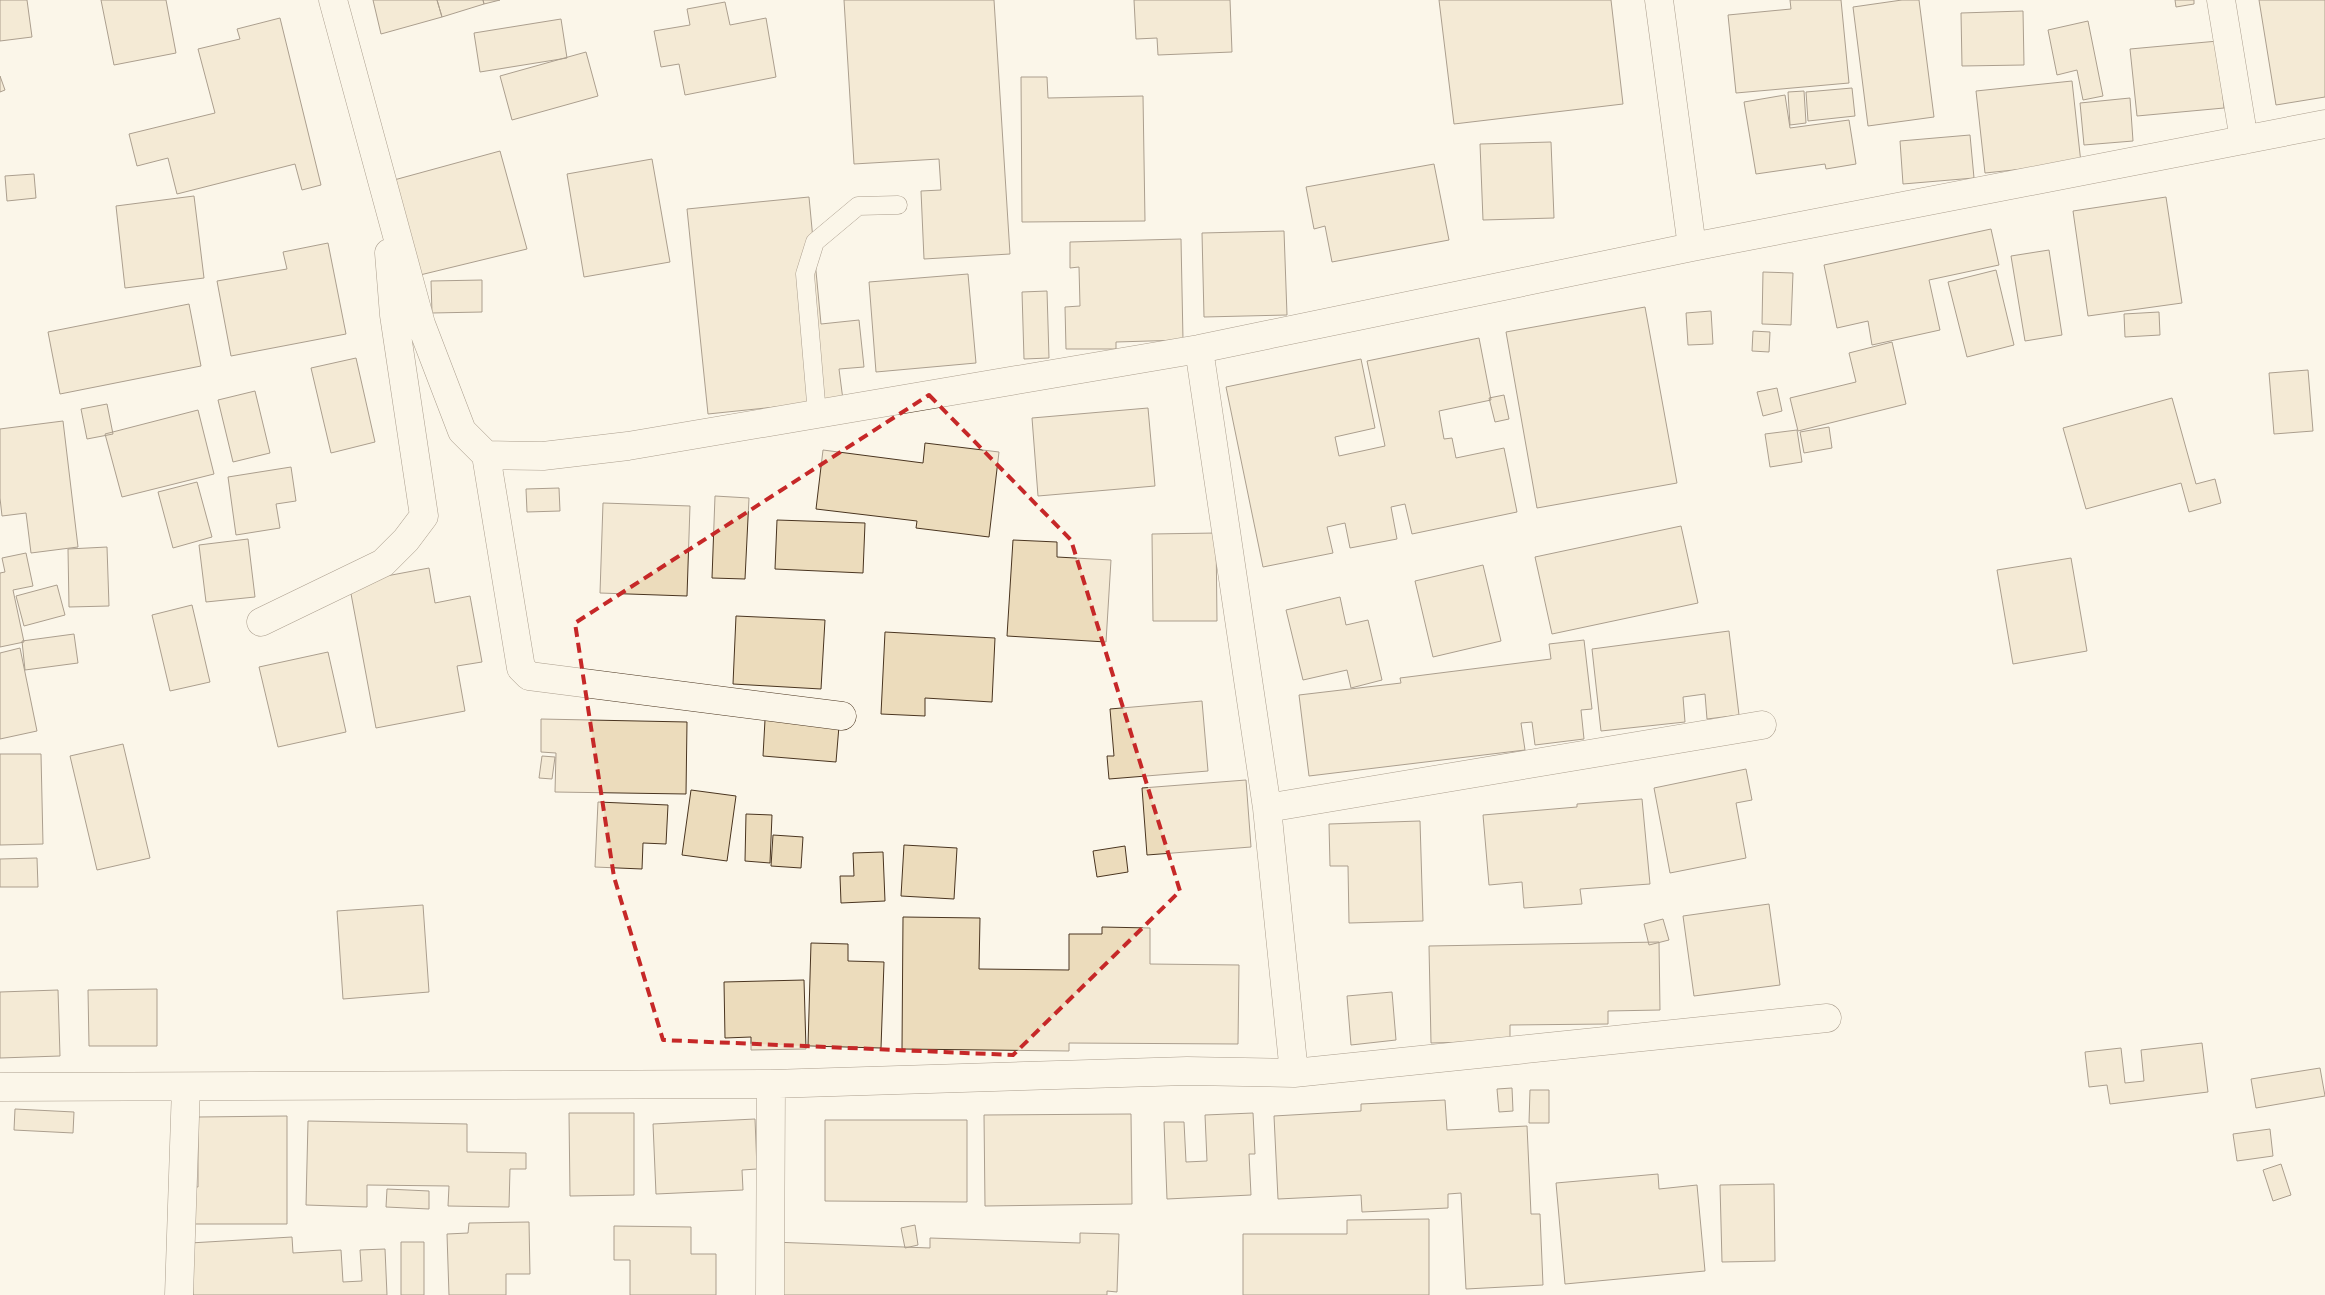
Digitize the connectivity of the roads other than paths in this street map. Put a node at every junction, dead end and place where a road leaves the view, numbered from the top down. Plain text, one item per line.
1 (333, 0) edge
2 (1659, 0) edge
3 (2221, 0) edge
4 (2325, 124) edge
5 (2244, 140) junction
6 (385, 191) junction
7 (898, 205) dead end
8 (1692, 247) junction
9 (1199, 349) junction
10 (817, 414) junction
11 (486, 455) junction
12 (261, 622) dead end
13 (842, 716) dead end
14 (1762, 725) dead end
15 (1267, 808) junction
16 (1827, 1018) dead end
17 (1294, 1073) junction
18 (771, 1084) junction
19 (0, 1087) edge
20 (186, 1087) junction
21 (179, 1295) edge
22 (770, 1295) edge

1 - 6 street
2 - 8 street
3 - 5 street
4 - 5 street
5 - 8 street
6 - 11 street
6 - 12 street
7 - 10 lane
8 - 9 street
9 - 10 street
9 - 15 street
10 - 11 street
11 - 13 street
14 - 15 street
15 - 17 street
16 - 17 street
17 - 18 street
18 - 20 street
18 - 22 street
19 - 20 street
20 - 21 street

